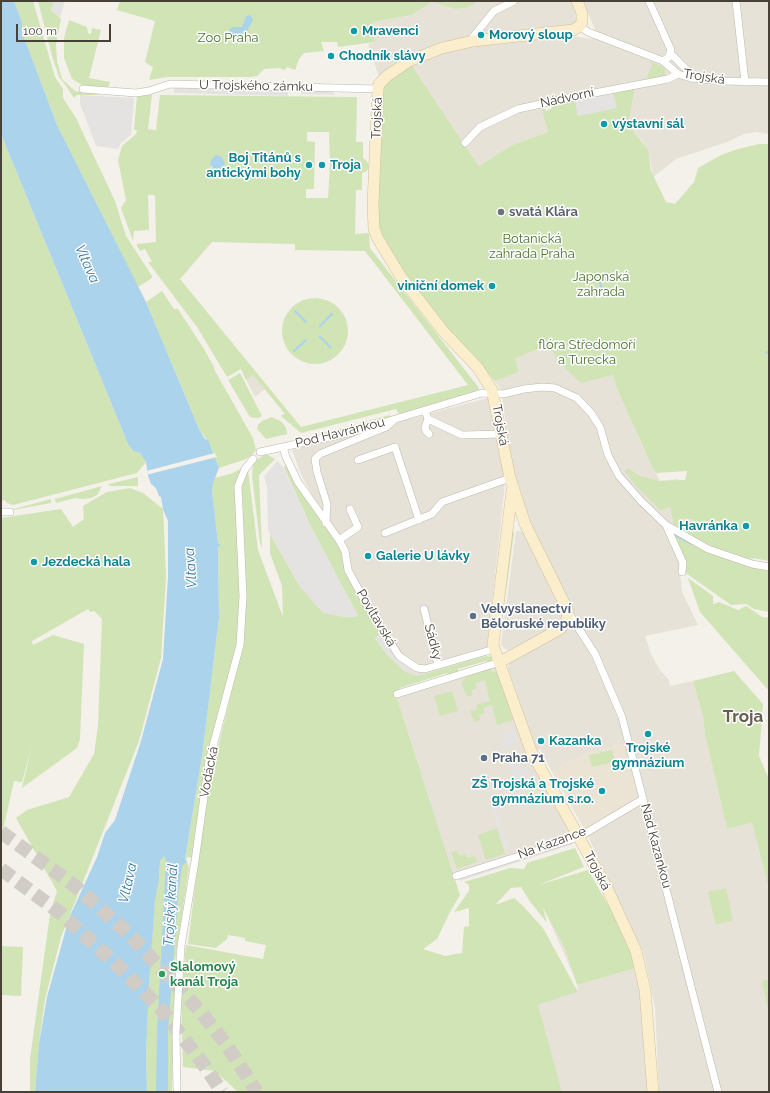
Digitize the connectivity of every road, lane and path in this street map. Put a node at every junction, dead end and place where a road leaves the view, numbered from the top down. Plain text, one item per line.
1 (514, 1) edge
2 (577, 1) edge
3 (648, 1) edge
4 (736, 1) edge
5 (580, 26) junction
6 (473, 42) junction
7 (670, 53) junction
8 (663, 61) junction
9 (678, 74) junction
10 (691, 78) junction
11 (745, 82) junction
12 (769, 82) edge
13 (83, 89) dead end
14 (378, 89) junction
15 (465, 143) dead end
16 (494, 394) junction
17 (425, 410) junction
18 (396, 419) junction
19 (428, 419) junction
20 (429, 434) dead end
21 (502, 434) junction
22 (283, 447) junction
23 (260, 452) dead end
24 (253, 459) dead end
25 (358, 460) dead end
26 (511, 482) junction
27 (350, 509) dead end
28 (1, 512) edge
29 (10, 512) dead end
30 (419, 520) junction
31 (508, 522) junction
32 (326, 524) junction
33 (525, 524) junction
34 (666, 525) junction
35 (385, 533) dead end
36 (339, 540) junction
37 (769, 567) edge
38 (682, 572) dead end
39 (424, 609) dead end
40 (568, 610) junction
41 (494, 649) junction
42 (500, 662) junction
43 (438, 665) junction
44 (397, 694) dead end
45 (643, 799) junction
46 (579, 836) junction
47 (456, 876) dead end
48 (177, 1092) edge
49 (653, 1092) edge
50 (718, 1092) edge

1 - 6 street
2 - 5 street
3 - 7 street
4 - 11 street
5 - 6 street, Trojská
5 - 8 street, Trojská
6 - 14 street, Trojská
7 - 8 street
7 - 10 street
8 - 9 street, Trojská
9 - 10 street, Trojská
9 - 15 street, Nádvorní
10 - 11 street, Trojská
11 - 12 street, Trojská
13 - 14 street, U Trojského zámku
14 - 16 street, Trojská
16 - 17 street, Pod Havránkou
16 - 21 street, Trojská
16 - 34 street, Pod Havránkou
17 - 18 street, Pod Havránkou
17 - 19 street
18 - 22 street, Pod Havránkou
18 - 32 street, Pod Havránkou
19 - 20 street
19 - 21 street
21 - 26 street, Trojská
22 - 23 street
22 - 32 street, Povltavská
24 - 48 street, Vodácká
25 - 30 street
26 - 30 street
26 - 31 street, Trojská
26 - 33 street, Trojská
27 - 36 street
28 - 29 street
30 - 35 street
31 - 33 street
31 - 41 street, Trojská
32 - 36 street, Povltavská
33 - 40 street, Trojská
34 - 37 street, Pod Havránkou
34 - 38 street, Pod Havránkou
36 - 43 street, Povltavská
39 - 43 street, Sádky
40 - 42 street
40 - 45 street, Nad Kazankou
41 - 42 street, Trojská
41 - 43 street, Sádky
42 - 44 street
42 - 46 street, Trojská
45 - 46 street, Na Kazance
45 - 50 street, Nad Kazankou
46 - 47 street, Na Kazance
46 - 49 street, Trojská

